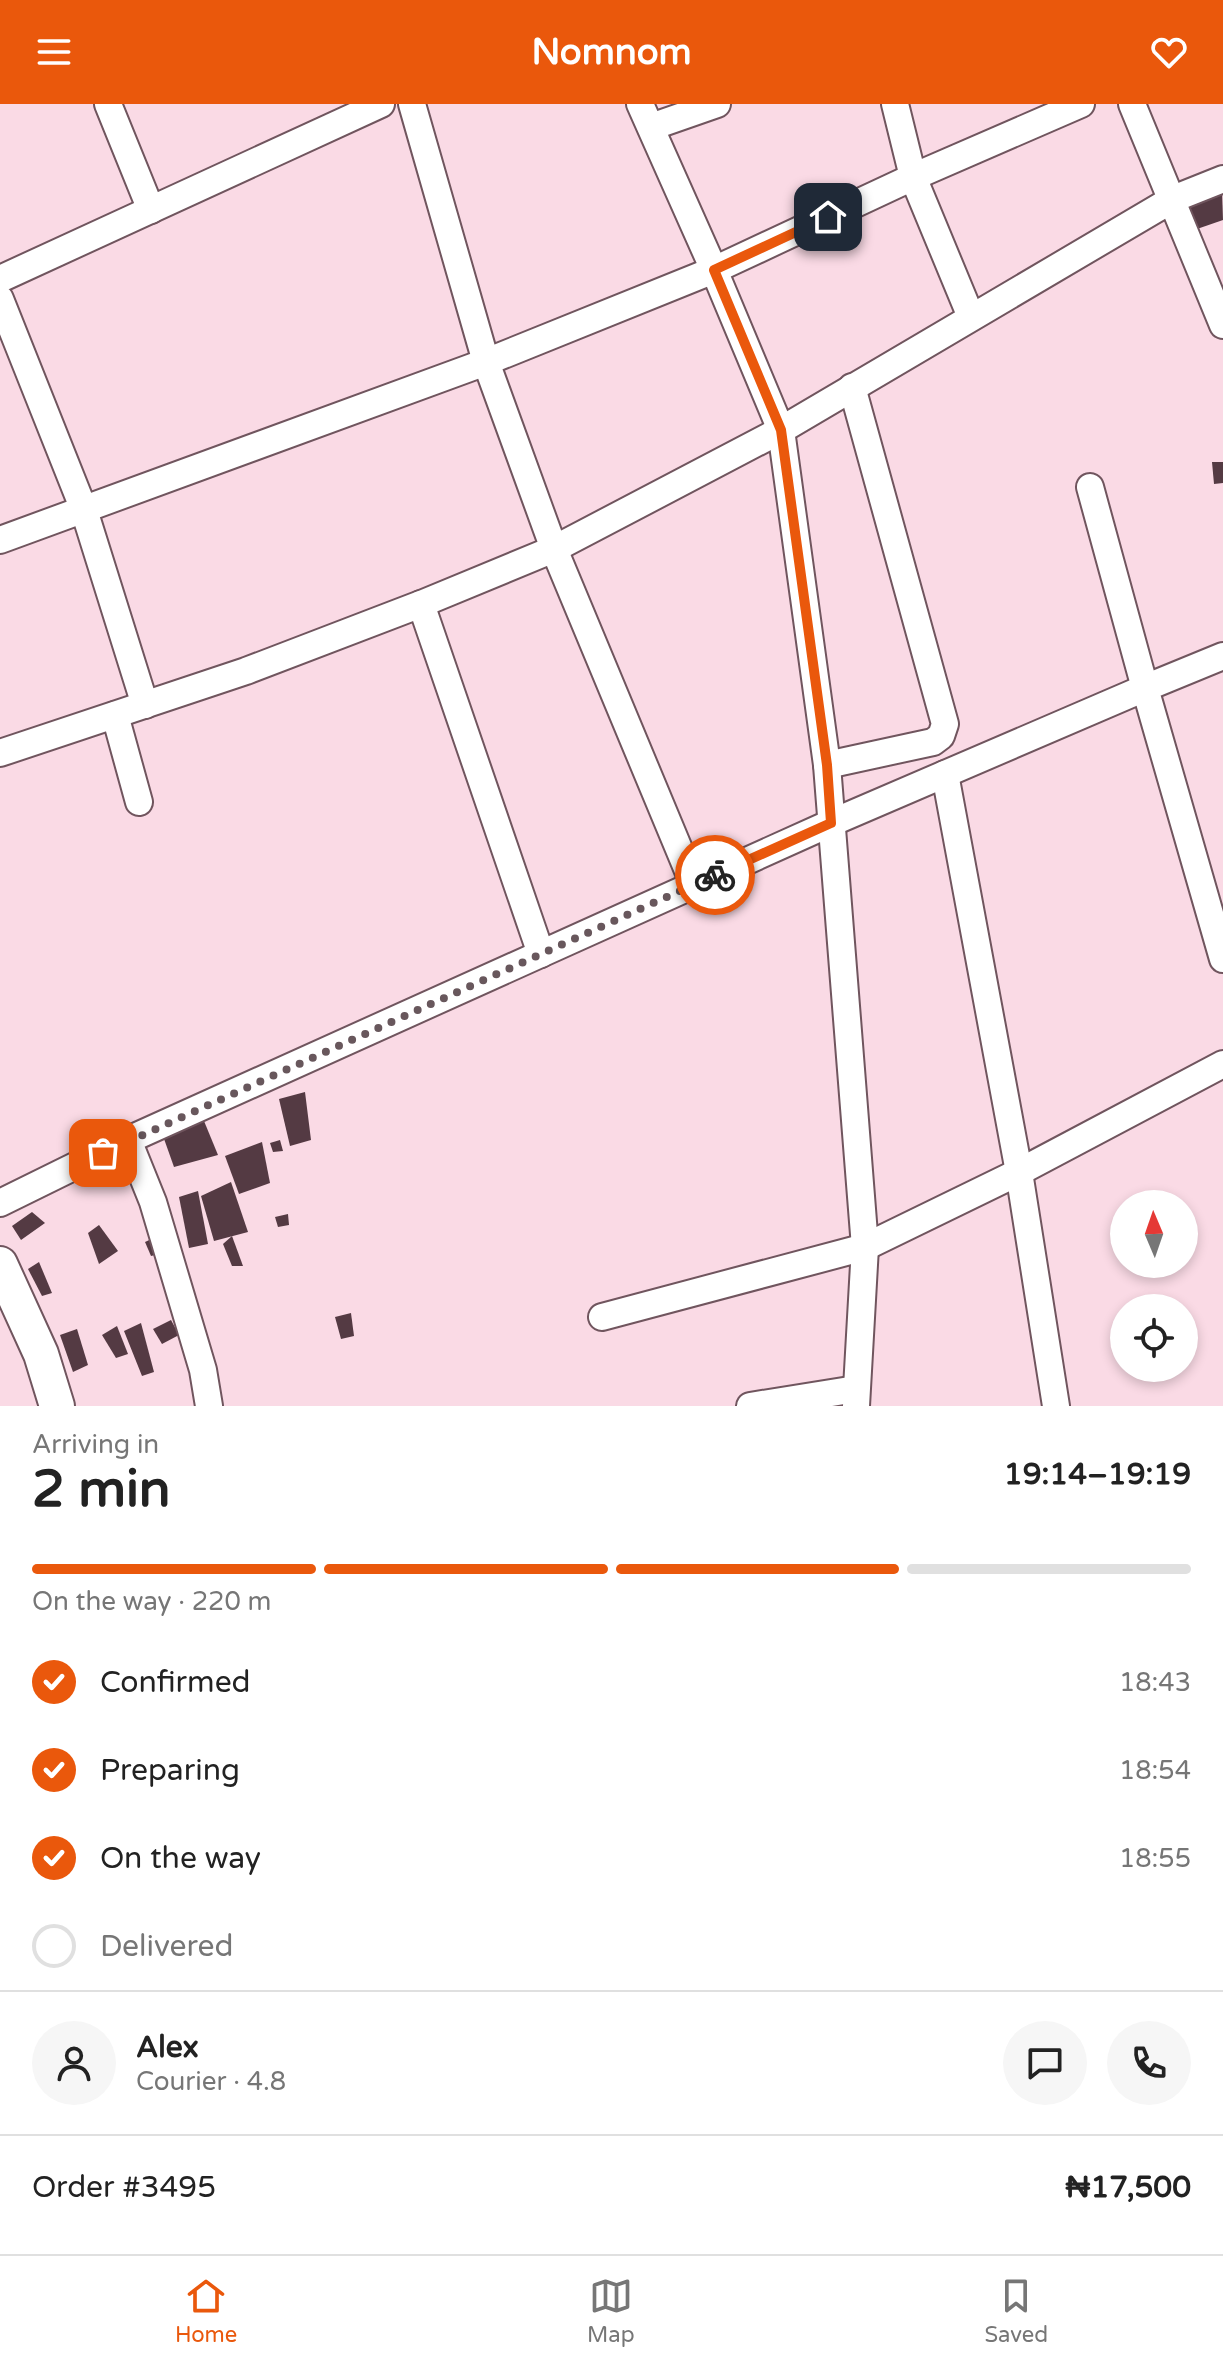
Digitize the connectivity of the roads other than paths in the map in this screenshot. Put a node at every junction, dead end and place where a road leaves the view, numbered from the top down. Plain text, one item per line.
1 (108, 104) edge
2 (381, 104) edge
3 (412, 104) edge
4 (717, 104) edge
5 (895, 104) edge
6 (1081, 104) edge
7 (1132, 104) edge
8 (646, 116) edge
9 (913, 177) junction
10 (1223, 179) edge
11 (1173, 199) junction
12 (151, 210) junction
13 (714, 270) junction
14 (0, 279) edge
15 (0, 299) edge
16 (971, 317) junction
17 (1223, 325) edge
18 (486, 362) junction
19 (852, 387) junction
20 (781, 430) junction
21 (1090, 487) dead end
22 (84, 510) junction
23 (0, 540) edge
24 (554, 549) junction
25 (421, 604) junction
26 (1223, 656) edge
27 (1145, 688) junction
28 (145, 705) junction
29 (115, 715) junction
30 (0, 753) edge
31 (827, 765) junction
32 (945, 774) junction
33 (139, 802) dead end
34 (831, 823) junction
35 (694, 885) junction
36 (541, 954) junction
37 (1223, 959) edge
38 (1223, 1064) edge
39 (128, 1140) junction
40 (1019, 1172) junction
41 (0, 1203) edge
42 (865, 1247) junction
43 (0, 1264) edge
44 (602, 1317) dead end
45 (856, 1398) edge
46 (57, 1406) edge
47 (209, 1406) edge
48 (750, 1406) edge
49 (1056, 1406) edge

1 - 12 street
2 - 12 street
3 - 18 street
4 - 8 street
5 - 9 street
6 - 9 street
7 - 11 street
8 - 13 street
9 - 13 street
9 - 16 street
10 - 11 street
11 - 16 street
11 - 17 street
12 - 14 street
13 - 18 street
13 - 20 street
15 - 22 street
16 - 19 street
18 - 22 street
18 - 24 street
19 - 20 street
19 - 31 street
20 - 24 street
20 - 31 street
21 - 27 street
22 - 23 street
22 - 28 street
24 - 25 street
24 - 35 street
25 - 28 street
25 - 36 street
26 - 27 street
27 - 32 street
27 - 37 street
28 - 29 street
29 - 30 street
29 - 33 street
31 - 34 street
32 - 34 street
32 - 40 street
34 - 35 street
34 - 42 street
35 - 36 street
36 - 39 street
38 - 40 street
39 - 41 street
39 - 47 street
40 - 42 street
40 - 49 street
42 - 44 street
42 - 45 street
43 - 46 street
45 - 48 street

